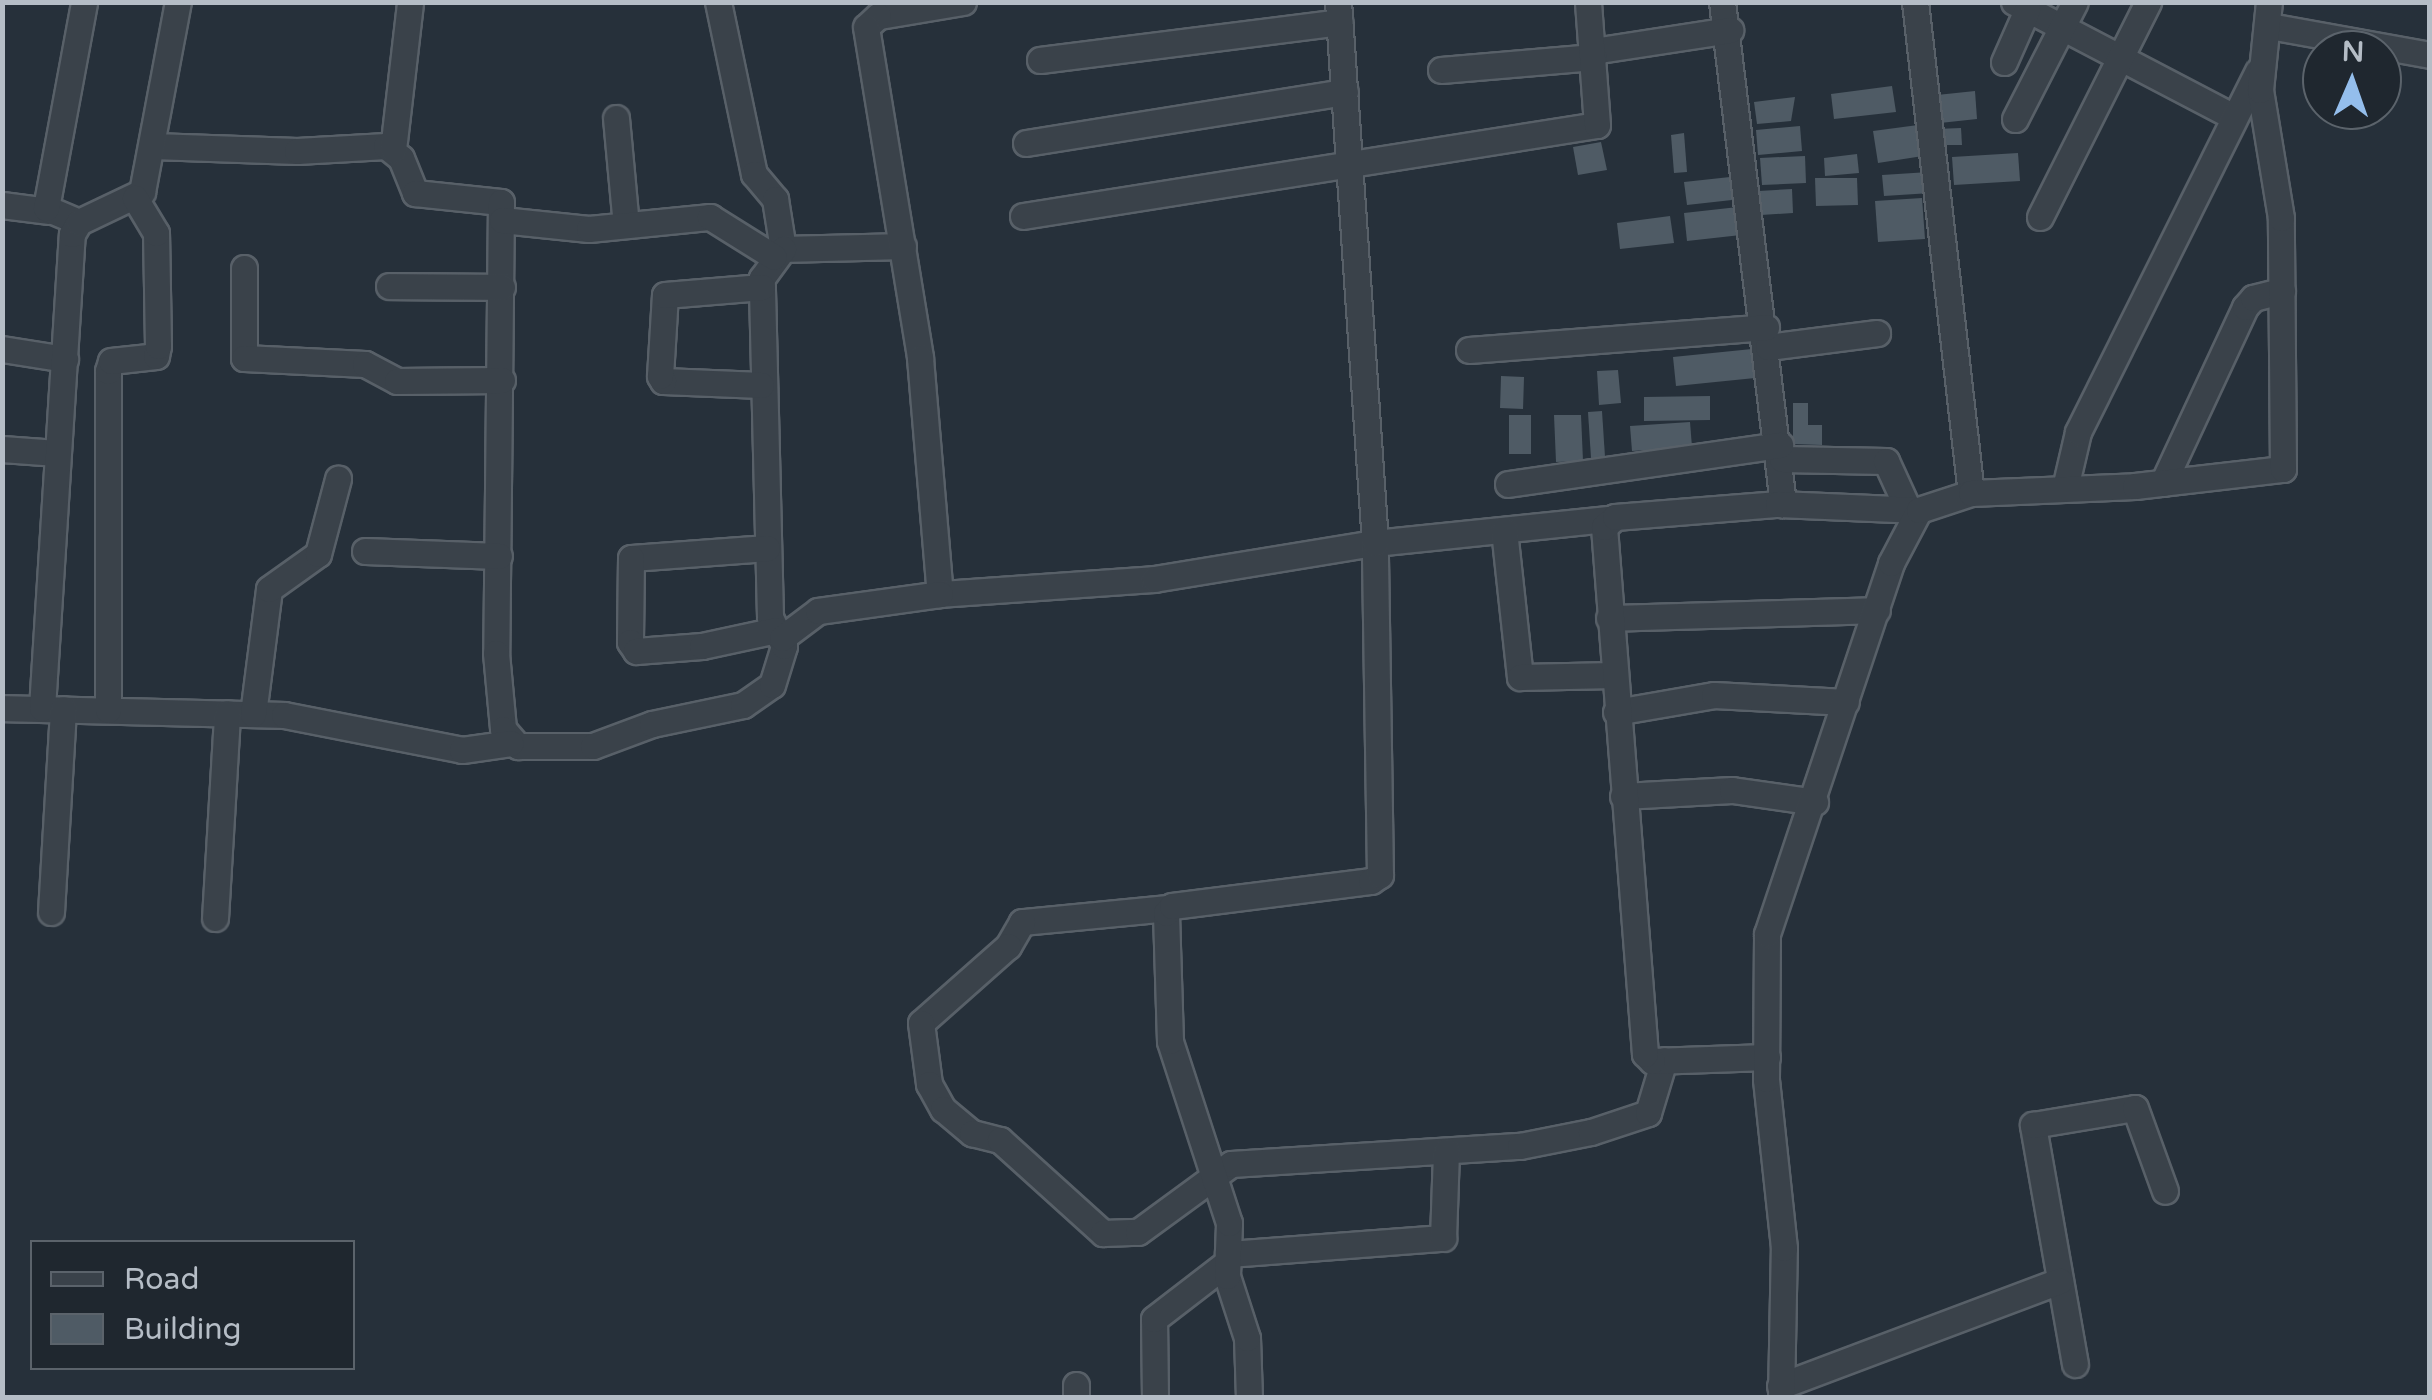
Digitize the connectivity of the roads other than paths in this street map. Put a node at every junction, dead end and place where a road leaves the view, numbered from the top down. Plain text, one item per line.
1 (84, 2) edge
2 (178, 2) edge
3 (410, 2) edge
4 (718, 2) edge
5 (962, 2) edge
6 (1588, 2) edge
7 (1722, 2) edge
8 (1915, 2) edge
9 (2075, 2) edge
10 (2148, 2) edge
11 (2020, 6) edge
12 (1339, 12) edge
13 (2269, 14) edge
14 (2062, 29) junction
15 (1730, 30) junction
16 (1593, 54) junction
17 (2430, 56) edge
18 (2266, 58) junction
19 (1040, 60) dead end
20 (2004, 62) dead end
21 (2120, 62) junction
22 (1441, 70) dead end
23 (1345, 92) junction
24 (2232, 116) junction
25 (616, 118) dead end
26 (2016, 119) dead end
27 (1026, 144) dead end
28 (153, 146) junction
29 (393, 150) junction
30 (1351, 162) junction
31 (135, 198) junction
32 (2, 205) edge
33 (48, 211) junction
34 (1023, 216) dead end
35 (2040, 217) dead end
36 (502, 220) junction
37 (79, 222) junction
38 (626, 225) junction
39 (902, 246) junction
40 (778, 253) junction
41 (244, 268) dead end
42 (389, 286) dead end
43 (502, 287) junction
44 (762, 288) junction
45 (2282, 290) junction
46 (1878, 332) dead end
47 (1767, 337) junction
48 (2, 349) edge
49 (1469, 350) dead end
50 (65, 360) junction
51 (502, 380) junction
52 (761, 385) junction
53 (2, 449) edge
54 (1781, 452) junction
55 (56, 453) junction
56 (338, 479) dead end
57 (2164, 483) junction
58 (1508, 484) dead end
59 (2065, 488) junction
60 (1971, 493) junction
61 (1784, 504) junction
62 (1914, 509) junction
63 (1608, 520) junction
64 (1504, 530) junction
65 (1374, 543) junction
66 (767, 548) junction
67 (365, 551) dead end
68 (499, 556) junction
69 (940, 594) junction
70 (1877, 610) junction
71 (1609, 618) junction
72 (779, 634) junction
73 (1614, 675) junction
74 (1846, 702) junction
75 (2, 708) edge
76 (52, 709) junction
77 (108, 710) junction
78 (1616, 712) junction
79 (226, 713) junction
80 (253, 714) junction
81 (511, 743) junction
82 (1623, 796) junction
83 (1815, 802) junction
84 (1168, 908) junction
85 (51, 912) dead end
86 (215, 918) dead end
87 (1767, 1056) junction
88 (1664, 1060) junction
89 (1446, 1151) junction
90 (1214, 1171) junction
91 (2164, 1191) dead end
92 (1228, 1258) junction
93 (2060, 1281) junction
94 (2074, 1364) dead end
95 (1780, 1392) edge
96 (1155, 1398) edge
97 (1249, 1398) edge

1 - 33 street
2 - 28 street
3 - 29 street
4 - 40 street
5 - 39 street
6 - 16 street
7 - 15 street
8 - 60 street
9 - 14 street
10 - 21 street
11 - 14 street
11 - 20 street
12 - 19 street
12 - 23 street
13 - 17 street
13 - 18 street
14 - 21 street
14 - 26 street
15 - 16 street
15 - 47 street
16 - 22 street
16 - 30 street
18 - 24 street
18 - 45 street
21 - 24 street
21 - 35 street
23 - 27 street
23 - 30 street
24 - 59 street
25 - 38 street
28 - 29 street
28 - 31 street
29 - 36 street
30 - 34 street
30 - 65 street
31 - 37 street
31 - 77 street
32 - 33 street
33 - 37 street
36 - 38 street
36 - 43 street
37 - 50 street
38 - 40 street
39 - 40 street
39 - 69 street
40 - 44 street
41 - 51 street
42 - 43 street
43 - 51 street
44 - 52 street
44 - 52 street
45 - 57 street
45 - 57 street
46 - 47 street
47 - 49 street
47 - 54 street
48 - 50 street
50 - 55 street
51 - 68 street
52 - 66 street
53 - 55 street
54 - 58 street
54 - 61 street
54 - 62 street
55 - 76 street
56 - 80 street
57 - 59 street
59 - 60 street
60 - 62 street
61 - 62 street
61 - 63 street
62 - 70 street
63 - 64 street
63 - 71 street
64 - 65 street
64 - 73 street
65 - 69 street
65 - 84 street
66 - 72 street
66 - 72 street
67 - 68 street
68 - 81 street
69 - 72 street
70 - 71 street
70 - 74 street
71 - 73 street
72 - 81 street
73 - 78 street
74 - 78 street
74 - 83 street
75 - 76 street
76 - 77 street
76 - 85 street
77 - 79 street
78 - 82 street
79 - 80 street
79 - 86 street
80 - 81 street
82 - 83 street
82 - 88 street
83 - 87 street
84 - 90 street
84 - 90 street
87 - 88 street
87 - 95 street
88 - 89 street
89 - 90 street
89 - 92 street
90 - 92 street
91 - 93 street
92 - 96 street
92 - 97 street
93 - 94 street
93 - 95 street

